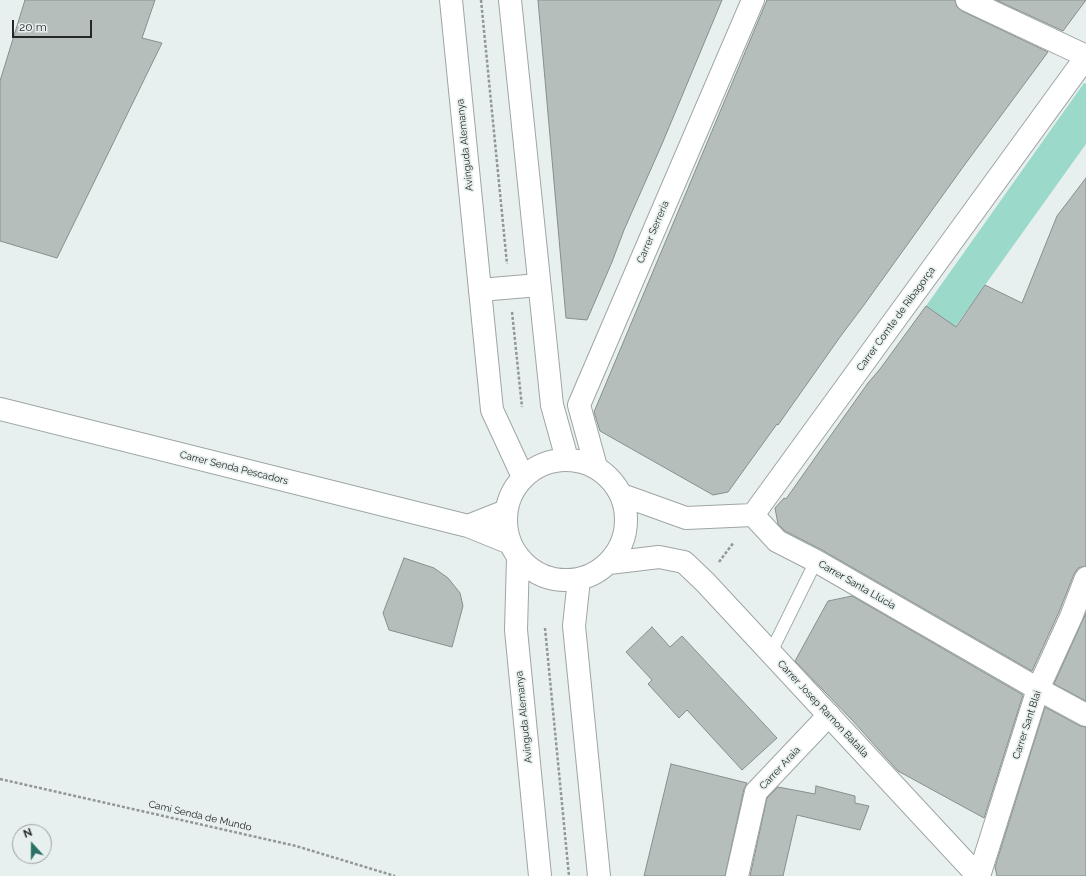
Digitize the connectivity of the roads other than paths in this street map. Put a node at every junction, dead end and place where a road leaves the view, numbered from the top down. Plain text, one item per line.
1 (451, 0) edge
2 (510, 0) edge
3 (752, 0) edge
4 (967, 0) edge
5 (1086, 57) edge
6 (540, 285) junction
7 (480, 290) junction
8 (0, 409) edge
9 (568, 459) junction
10 (596, 467) junction
11 (523, 477) junction
12 (622, 495) junction
13 (506, 511) junction
14 (753, 515) junction
15 (468, 526) junction
16 (626, 531) junction
17 (514, 550) junction
18 (659, 557) junction
19 (816, 561) junction
20 (609, 563) junction
21 (1086, 578) edge
22 (579, 579) junction
23 (1079, 620) edge
24 (771, 652) junction
25 (1038, 689) junction
26 (829, 715) junction
27 (1086, 715) edge
28 (540, 876) edge
29 (599, 876) edge
30 (737, 876) edge
31 (978, 876) edge

1 - 7 street, Avinguda Alemanya
2 - 6 street
3 - 10 street, Carrer Serreria
4 - 5 street
5 - 14 street, Carrer Comte de Ribagorça
6 - 7 street
6 - 9 street
7 - 11 street, Avinguda Alemanya
8 - 15 street, Carrer Senda Pescadors
9 - 10 street
9 - 11 street
10 - 12 street
11 - 13 street
12 - 14 street
12 - 16 street
13 - 15 street
13 - 17 street
14 - 19 street, Carrer Santa Llúcia
15 - 17 street, Carrer Senda Pescadors
16 - 18 street, Carrer Josep Ramon Batalla
16 - 20 street
17 - 22 street
17 - 28 street, Avinguda Alemanya
18 - 20 street, Carrer Josep Ramon Batalla
18 - 24 street, Carrer Josep Ramon Batalla
19 - 24 lane
19 - 25 street, Carrer Santa Llúcia
20 - 22 street
21 - 23 street, Carrer Sant Blai
22 - 29 street
23 - 25 street, Carrer Sant Blai
24 - 26 street, Carrer Josep Ramon Batalla
25 - 27 street, Carrer Santa Llúcia
25 - 31 street, Carrer Sant Blai
26 - 30 street, Carrer Araia
26 - 31 street, Carrer Josep Ramon Batalla

